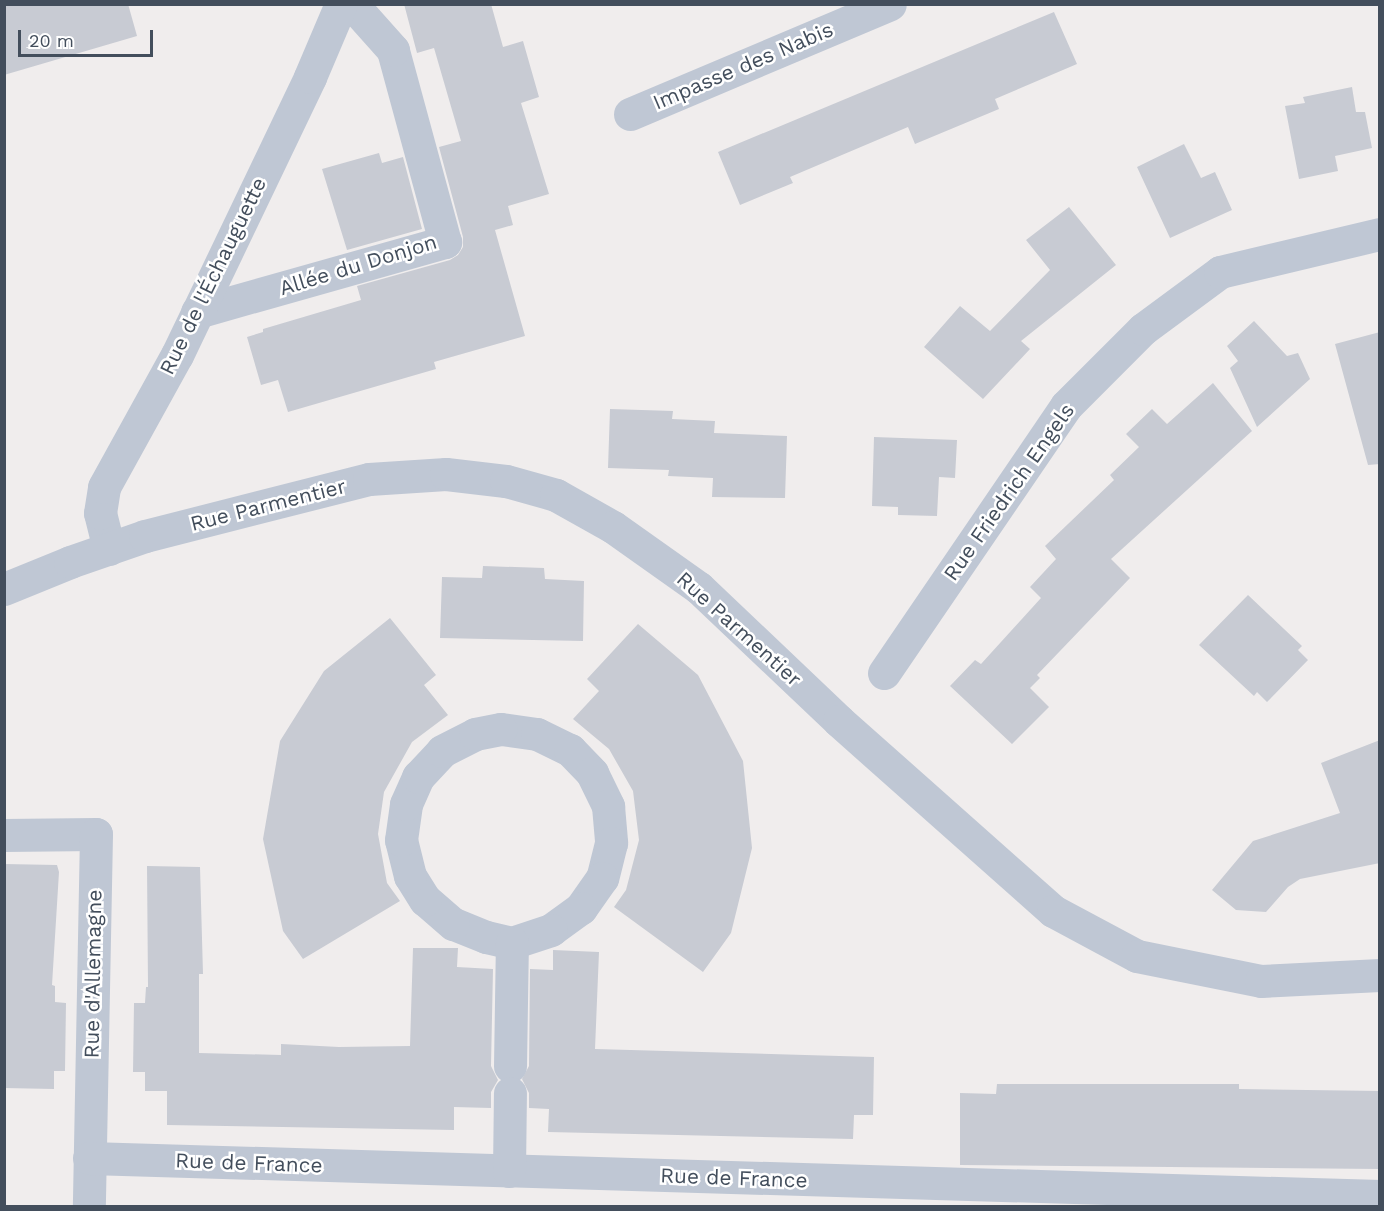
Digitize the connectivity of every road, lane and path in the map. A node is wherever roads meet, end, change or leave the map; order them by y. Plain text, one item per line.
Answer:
1 (341, 4) edge
2 (352, 4) edge
3 (891, 4) edge
4 (630, 114) dead end
5 (1380, 234) edge
6 (197, 312) junction
7 (109, 549) junction
8 (4, 589) edge
9 (884, 673) dead end
10 (4, 835) edge
11 (512, 943) junction
12 (1380, 975) edge
13 (89, 1158) junction
14 (509, 1171) junction
15 (901, 1195) edge
16 (1380, 1196) edge
17 (1273, 1201) edge
18 (89, 1206) edge

1 - 6 street, Rue de l'Échauguette
2 - 6 street, Allée du Donjon
3 - 4 street, Impasse des Nabis
5 - 9 street, Rue Friedrich Engels
6 - 7 street, Rue de l'Échauguette
7 - 8 street, Rue Parmentier
7 - 12 street, Rue Parmentier
10 - 13 street, Rue d'Allemagne
11 - 11 street
11 - 14 street
13 - 14 street, Rue de France
13 - 18 street, Rue d'Allemagne
14 - 15 street, Rue de France
15 - 17 street, Rue de France
16 - 17 street, Rue de France

